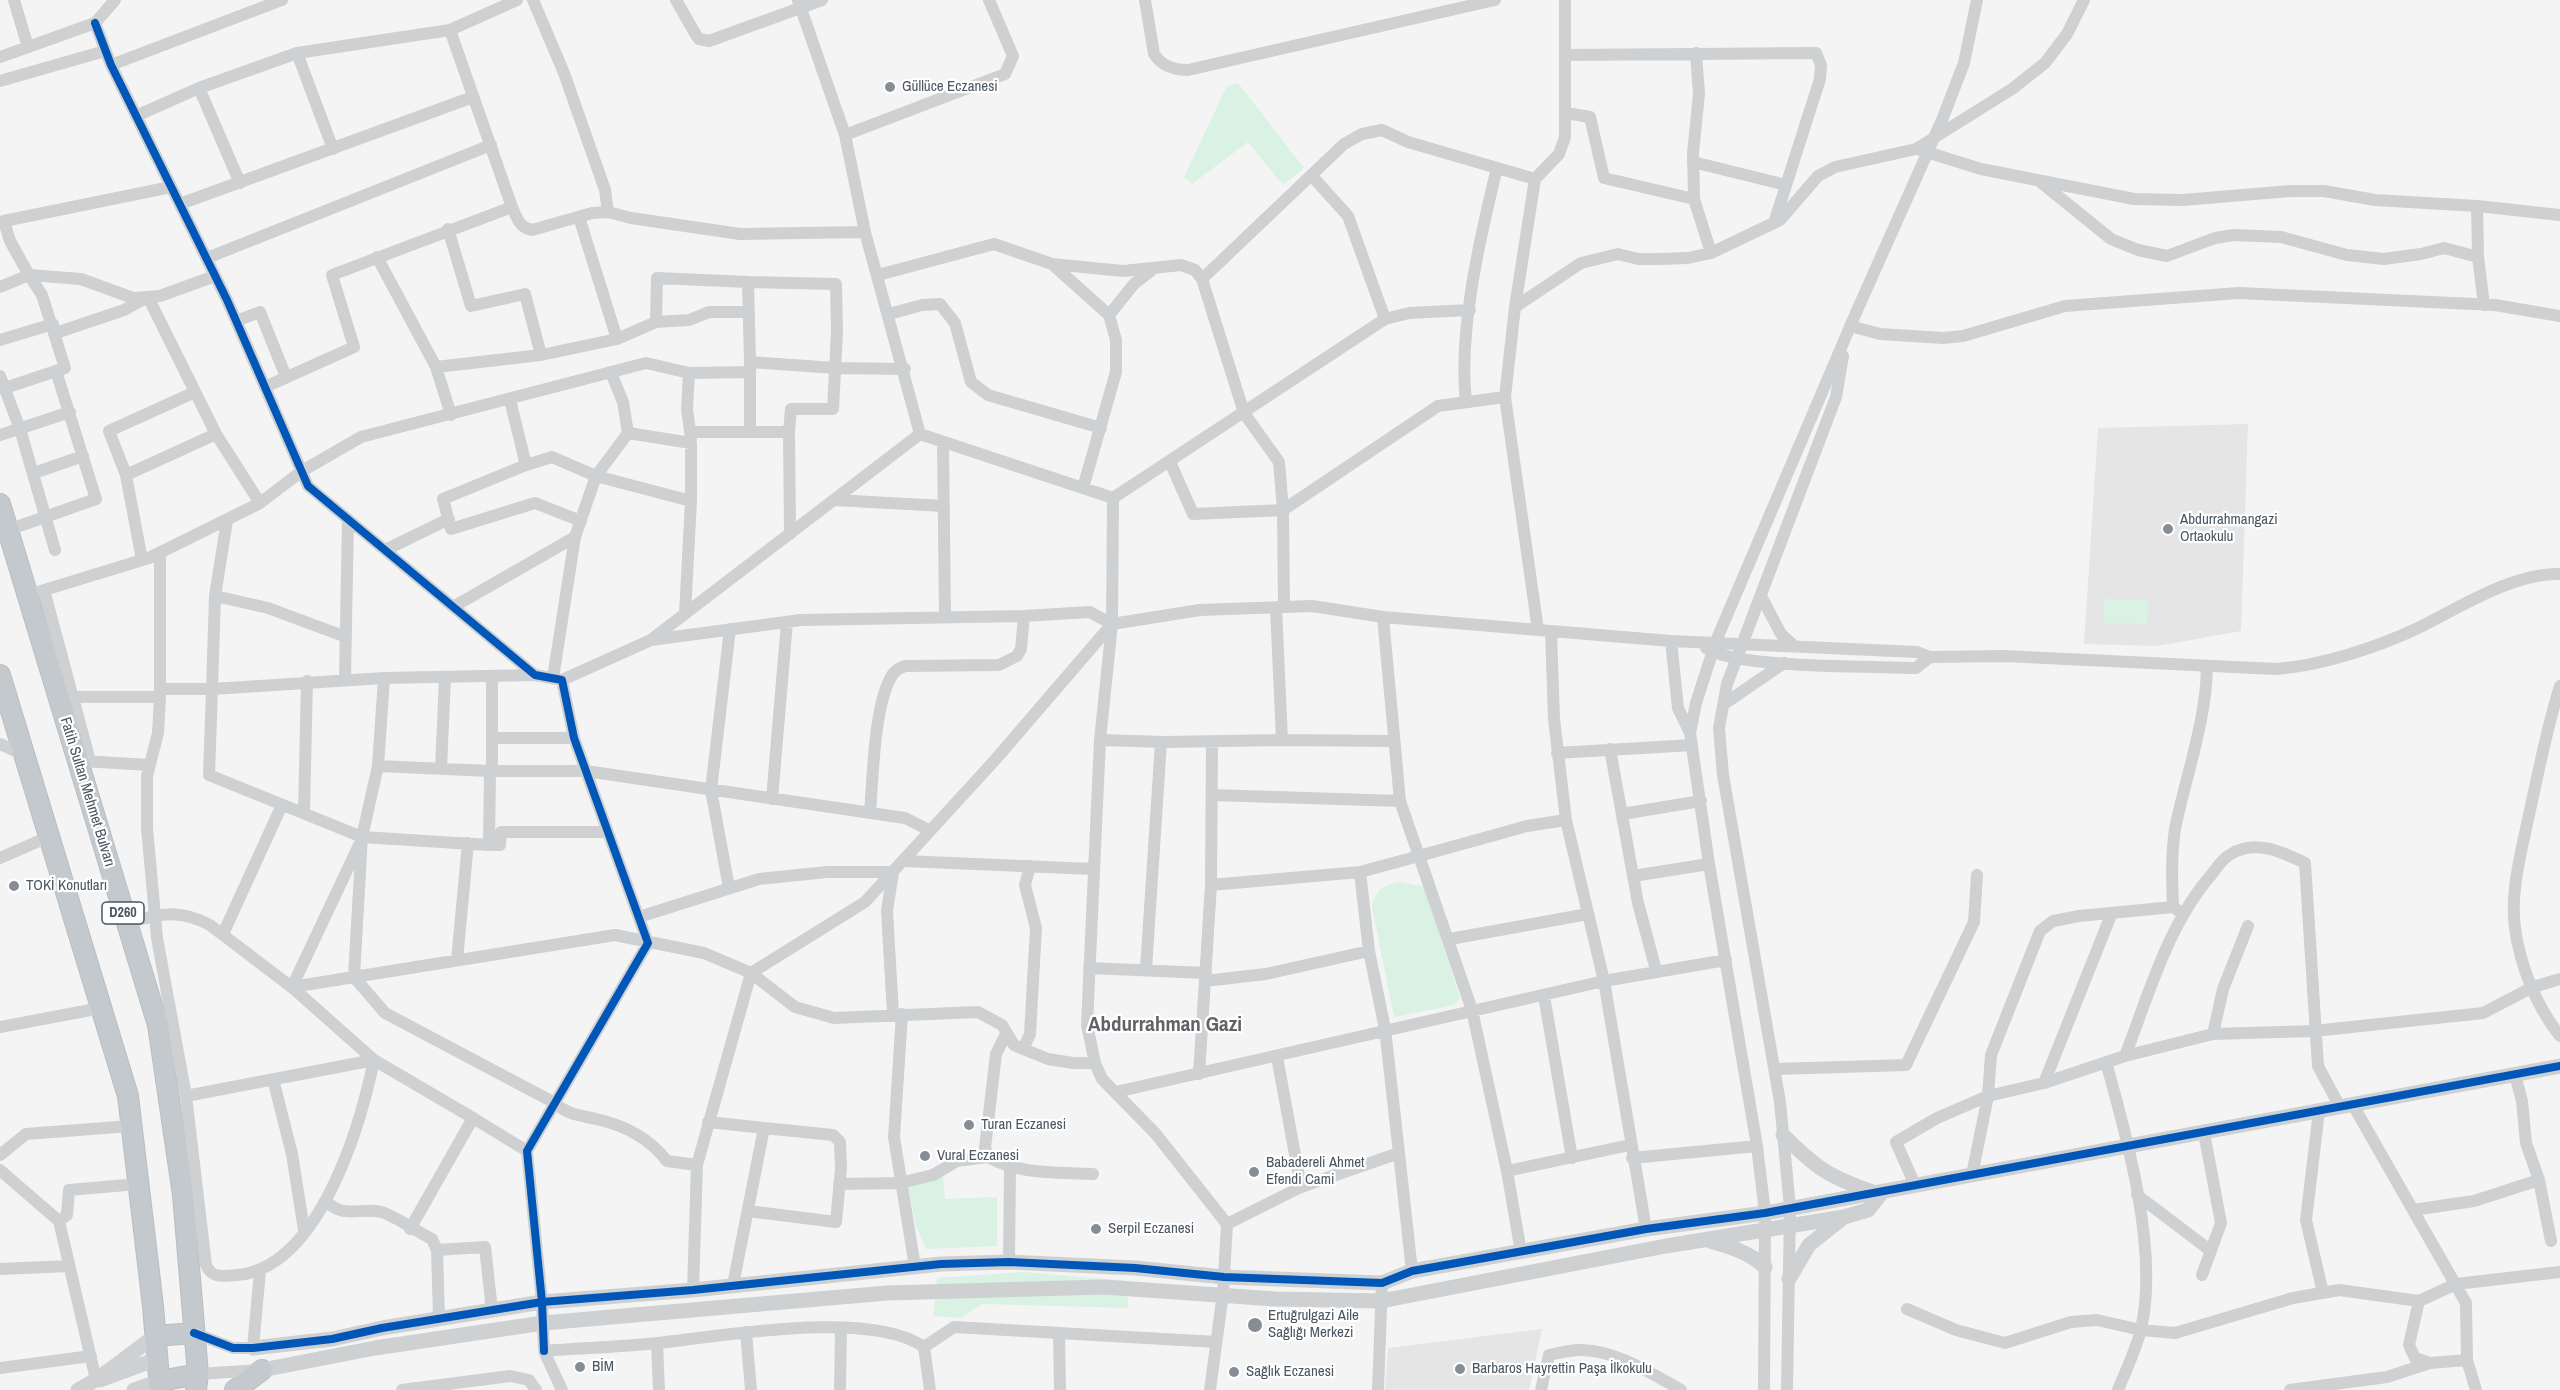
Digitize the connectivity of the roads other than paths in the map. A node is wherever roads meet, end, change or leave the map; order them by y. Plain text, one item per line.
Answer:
1 (14, 0) edge
2 (115, 0) edge
3 (282, 0) edge
4 (517, 0) edge
5 (533, 0) edge
6 (676, 0) edge
7 (822, 0) edge
8 (989, 0) edge
9 (1145, 0) edge
10 (1495, 0) edge
11 (1564, 0) edge
12 (1977, 0) edge
13 (2085, 0) edge
14 (800, 4) edge
15 (95, 23) junction
16 (450, 30) junction
17 (28, 47) junction
18 (105, 51) junction
19 (297, 53) junction
20 (1696, 53) junction
21 (1565, 55) junction
22 (0, 57) edge
23 (111, 65) junction
24 (0, 81) edge
25 (199, 88) junction
26 (473, 97) junction
27 (1566, 113) junction
28 (136, 116) junction
29 (845, 135) junction
30 (1934, 137) junction
31 (491, 145) junction
32 (333, 149) junction
33 (1922, 150) junction
34 (1693, 162) junction
35 (1497, 168) junction
36 (1312, 176) junction
37 (1535, 179) junction
38 (2037, 179) junction
39 (240, 183) junction
40 (1786, 185) junction
41 (171, 187) junction
42 (1694, 199) junction
43 (180, 204) junction
44 (2477, 206) junction
45 (512, 207) junction
46 (608, 212) junction
47 (2560, 215) edge
48 (2, 216) edge
49 (579, 217) junction
50 (1774, 223) junction
51 (448, 229) junction
52 (865, 232) junction
53 (5, 243) edge
54 (1711, 253) junction
55 (377, 257) junction
56 (2478, 257) junction
57 (207, 258) junction
58 (1052, 264) junction
59 (1154, 268) junction
60 (29, 275) junction
61 (215, 276) junction
62 (878, 276) junction
63 (1202, 279) junction
64 (748, 282) junction
65 (0, 287) edge
66 (148, 297) junction
67 (2484, 304) junction
68 (1515, 307) junction
69 (1470, 310) junction
70 (748, 312) junction
71 (889, 314) junction
72 (1109, 315) junction
73 (2560, 316) edge
74 (1385, 319) junction
75 (236, 321) junction
76 (656, 322) junction
77 (55, 329) junction
78 (1848, 331) junction
79 (616, 339) junction
80 (0, 340) edge
81 (541, 355) junction
82 (436, 367) junction
83 (750, 367) junction
84 (835, 368) junction
85 (905, 369) junction
86 (56, 371) junction
87 (611, 373) junction
88 (690, 373) junction
89 (286, 377) junction
90 (2, 382) edge
91 (265, 387) junction
92 (195, 392) junction
93 (1505, 397) junction
94 (510, 400) junction
95 (1466, 402) junction
96 (70, 412) junction
97 (1244, 413) junction
98 (451, 415) junction
99 (1101, 428) junction
100 (20, 429) junction
101 (750, 432) junction
102 (789, 432) junction
103 (628, 433) junction
104 (216, 434) junction
105 (921, 434) junction
106 (0, 435) edge
107 (691, 437) junction
108 (944, 442) junction
109 (83, 456) junction
110 (1170, 462) junction
111 (526, 465) junction
112 (302, 471) junction
113 (34, 473) junction
114 (126, 475) junction
115 (596, 476) junction
116 (1083, 488) junction
117 (1113, 498) junction
118 (834, 500) junction
119 (691, 501) junction
120 (260, 503) junction
121 (0, 504) edge
122 (944, 506) junction
123 (1283, 510) junction
124 (46, 515) junction
125 (348, 519) junction
126 (449, 519) junction
127 (227, 520) junction
128 (580, 521) junction
129 (8, 530) junction
130 (790, 534) junction
131 (575, 537) junction
132 (56, 550) dead end
133 (384, 550) junction
134 (159, 553) junction
135 (142, 560) junction
136 (2560, 574) edge
137 (36, 592) junction
138 (214, 596) junction
139 (1761, 596) junction
140 (453, 607) junction
141 (1280, 607) junction
142 (685, 614) junction
143 (1024, 616) junction
144 (945, 617) junction
145 (1383, 617) junction
146 (787, 622) junction
147 (1112, 624) junction
148 (730, 629) junction
149 (1538, 630) junction
150 (1551, 631) junction
151 (346, 637) junction
152 (651, 640) junction
153 (1671, 641) junction
154 (1742, 644) junction
155 (1714, 646) junction
156 (1794, 646) junction
157 (1930, 657) junction
158 (1737, 658) junction
159 (1784, 663) junction
160 (2207, 667) junction
161 (0, 675) edge
162 (535, 675) junction
163 (492, 676) junction
164 (445, 677) junction
165 (384, 678) junction
166 (558, 679) junction
167 (345, 680) junction
168 (307, 681) junction
169 (2560, 686) edge
170 (212, 689) junction
171 (160, 693) junction
172 (66, 697) junction
173 (1724, 704) junction
174 (492, 738) junction
175 (574, 738) junction
176 (1691, 739) junction
177 (1100, 740) junction
178 (1282, 740) junction
179 (1394, 741) junction
180 (1161, 742) junction
181 (1212, 742) junction
182 (0, 744) edge
183 (1610, 749) junction
184 (1557, 753) junction
185 (24, 755) junction
186 (84, 761) junction
187 (150, 765) junction
188 (378, 766) junction
189 (441, 769) junction
190 (491, 771) junction
191 (586, 771) junction
192 (711, 790) junction
193 (1212, 795) junction
194 (772, 799) junction
195 (1400, 801) junction
196 (1701, 801) junction
197 (282, 805) junction
198 (303, 813) junction
199 (870, 813) junction
200 (1622, 814) junction
201 (1566, 820) junction
202 (929, 830) junction
203 (608, 832) junction
204 (48, 837) junction
205 (362, 837) junction
206 (468, 843) junction
207 (489, 845) junction
208 (1419, 856) junction
209 (0, 858) edge
210 (904, 861) junction
211 (1709, 864) junction
212 (1030, 866) junction
213 (1093, 869) junction
214 (893, 872) junction
215 (1360, 872) junction
216 (1977, 875) dead end
217 (1633, 876) junction
218 (1211, 885) junction
219 (729, 888) junction
220 (2177, 910) junction
221 (1588, 914) junction
222 (157, 915) junction
223 (2111, 915) junction
224 (639, 917) junction
225 (126, 923) junction
226 (2248, 926) dead end
227 (223, 934) junction
228 (1450, 939) junction
229 (648, 943) junction
230 (1369, 951) junction
231 (457, 960) junction
232 (1726, 960) junction
233 (1089, 968) junction
234 (1146, 969) junction
235 (1656, 970) junction
236 (751, 973) junction
237 (354, 977) junction
238 (1206, 977) junction
239 (2560, 979) edge
240 (1604, 981) junction
241 (292, 987) junction
242 (2533, 987) junction
243 (1544, 996) junction
244 (102, 1008) junction
245 (1472, 1010) junction
246 (897, 1014) junction
247 (0, 1028) edge
248 (1385, 1029) junction
249 (2314, 1031) junction
250 (1006, 1034) junction
251 (2213, 1034) junction
252 (2560, 1036) edge
253 (1023, 1049) junction
254 (1277, 1056) junction
255 (2125, 1056) junction
256 (374, 1060) junction
257 (2106, 1062) junction
258 (1095, 1063) junction
259 (2560, 1066) edge
260 (1776, 1069) junction
261 (1199, 1074) junction
262 (2515, 1075) junction
263 (273, 1079) junction
264 (2044, 1083) junction
265 (1116, 1092) junction
266 (186, 1096) junction
267 (1988, 1096) junction
268 (553, 1102) junction
269 (2346, 1106) junction
270 (2319, 1111) junction
271 (473, 1118) junction
272 (708, 1122) junction
273 (131, 1126) junction
274 (764, 1128) junction
275 (2204, 1132) junction
276 (1784, 1135) junction
277 (1757, 1146) junction
278 (2130, 1146) junction
279 (527, 1151) junction
280 (1631, 1151) junction
281 (1399, 1153) junction
282 (0, 1155) edge
283 (988, 1157) junction
284 (1572, 1158) junction
285 (697, 1165) junction
286 (1010, 1167) junction
287 (0, 1170) edge
288 (1507, 1171) junction
289 (1093, 1174) dead end
290 (1972, 1175) junction
291 (2539, 1180) junction
292 (900, 1183) junction
293 (138, 1184) junction
294 (840, 1184) junction
295 (1915, 1185) junction
296 (1301, 1187) junction
297 (1880, 1192) junction
298 (2137, 1195) junction
299 (327, 1202) junction
300 (1790, 1208) junction
301 (2413, 1210) junction
302 (748, 1211) junction
303 (1765, 1213) junction
304 (1844, 1217) junction
305 (59, 1221) junction
306 (1227, 1224) junction
307 (1790, 1225) junction
308 (410, 1229) junction
309 (1646, 1229) junction
310 (1765, 1229) junction
311 (304, 1230) junction
312 (1704, 1240) junction
313 (2550, 1241) dead end
314 (436, 1250) junction
315 (2211, 1251) junction
316 (1521, 1252) junction
317 (1009, 1262) junction
318 (69, 1266) junction
319 (915, 1267) junction
320 (1765, 1267) junction
321 (0, 1269) edge
322 (260, 1271) junction
323 (1412, 1271) junction
324 (2560, 1272) edge
325 (2202, 1275) dead end
326 (1224, 1277) junction
327 (1789, 1279) junction
328 (1382, 1283) junction
329 (2456, 1284) junction
330 (733, 1285) junction
331 (693, 1290) junction
332 (1223, 1293) junction
333 (2323, 1293) junction
334 (1381, 1300) junction
335 (2419, 1301) junction
336 (542, 1302) junction
337 (1906, 1309) dead end
338 (492, 1310) junction
339 (439, 1318) junction
340 (543, 1323) junction
341 (841, 1328) junction
342 (2141, 1330) junction
343 (746, 1332) junction
344 (194, 1333) junction
345 (1059, 1333) junction
346 (155, 1336) junction
347 (1216, 1342) junction
348 (657, 1343) junction
349 (924, 1347) junction
350 (254, 1348) junction
351 (544, 1351) junction
352 (91, 1356) junction
353 (157, 1359) junction
354 (2467, 1359) junction
355 (2430, 1363) junction
356 (0, 1368) edge
357 (262, 1370) junction
358 (96, 1380) junction
359 (197, 1382) edge
360 (160, 1385) edge
361 (445, 1386) edge
362 (80, 1390) edge
363 (134, 1390) edge
364 (235, 1390) edge
365 (402, 1390) edge
366 (536, 1390) edge
367 (562, 1390) edge
368 (659, 1390) edge
369 (751, 1390) edge
370 (840, 1390) edge
371 (930, 1390) edge
372 (1060, 1390) edge
373 (1210, 1390) edge
374 (1378, 1390) edge
375 (1541, 1390) edge
376 (1681, 1390) edge
377 (1764, 1390) edge
378 (1787, 1390) edge
379 (2118, 1390) edge
380 (2290, 1390) edge
381 (2476, 1390) edge

1 - 17 street
2 - 15 street
3 - 23 street
4 - 16 street
5 - 46 street
6 - 14 street
7 - 14 street
8 - 29 street
9 - 10 street
11 - 21 street
12 - 30 street
13 - 30 street
14 - 29 street
15 - 17 street
15 - 18 street
16 - 19 street
16 - 26 street
17 - 22 street
18 - 23 street
18 - 24 street
19 - 25 street
19 - 32 street
20 - 21 street
20 - 34 street
20 - 40 street
21 - 27 street
23 - 28 street
25 - 28 street
25 - 39 street
26 - 31 street
26 - 32 street
27 - 37 street
27 - 42 street
28 - 41 street
29 - 52 street
30 - 33 street
31 - 45 street
31 - 57 street
32 - 39 street
33 - 38 street
33 - 50 street
33 - 78 street
34 - 40 street
34 - 42 street
35 - 36 street
35 - 37 street
35 - 69 street
36 - 63 street
36 - 74 street
37 - 68 street
38 - 44 street
38 - 56 street
39 - 43 street
40 - 50 street
41 - 43 street
41 - 48 street
42 - 54 street
43 - 57 street
44 - 47 street
44 - 56 street
45 - 49 street
45 - 51 street
46 - 49 street
46 - 52 street
48 - 53 street
49 - 79 street
50 - 54 street
51 - 55 street
51 - 81 street
52 - 62 street
53 - 60 street
54 - 68 street
55 - 82 street
55 - 89 street
56 - 67 street
57 - 61 street
58 - 59 street
58 - 62 street
58 - 72 street
59 - 63 street
59 - 72 street
60 - 65 street
60 - 66 street
60 - 77 street
61 - 66 street
61 - 75 street
62 - 71 street
63 - 97 street
64 - 70 street
64 - 76 street
64 - 84 street
66 - 77 street
66 - 92 street
67 - 73 street
67 - 78 street
68 - 93 street
69 - 74 street
69 - 95 street
70 - 76 street
70 - 83 street
71 - 85 street
71 - 99 street
72 - 99 street
74 - 97 street
75 - 89 street
75 - 91 street
76 - 79 street
77 - 80 street
77 - 86 street
78 - 139 street
78 - 155 street
79 - 81 street
81 - 82 street
82 - 98 street
83 - 84 street
83 - 88 street
83 - 101 street
84 - 85 street
84 - 102 street
85 - 105 street
86 - 90 street
86 - 96 street
87 - 88 street
87 - 94 street
87 - 103 street
88 - 107 street
89 - 91 street
90 - 100 street
91 - 112 street
92 - 104 street
92 - 114 street
93 - 95 street
93 - 149 street
94 - 98 street
94 - 111 street
95 - 123 street
96 - 100 street
96 - 109 street
97 - 110 street
97 - 123 street
98 - 112 street
99 - 116 street
100 - 106 street
100 - 113 street
101 - 102 street
101 - 107 street
102 - 130 street
103 - 107 street
103 - 115 street
104 - 114 street
104 - 120 street
105 - 108 street
105 - 118 street
107 - 119 street
108 - 116 street
108 - 122 street
109 - 113 street
109 - 124 street
110 - 117 street
110 - 123 street
111 - 115 street
111 - 126 street
112 - 120 street
112 - 125 street
113 - 124 street
114 - 135 street
115 - 119 street
115 - 128 street
116 - 117 street
117 - 147 street
118 - 122 street
118 - 130 street
119 - 142 street
120 - 127 street
121 - 129 highway, Fatih Sultan Mehmet Bulvarı / D260
122 - 144 street
123 - 141 street
124 - 129 street
124 - 132 street
125 - 133 street
125 - 151 street
126 - 128 street
126 - 133 street
127 - 134 street
127 - 138 street
128 - 131 street
129 - 137 highway, Fatih Sultan Mehmet Bulvarı / D260
130 - 142 street
131 - 140 street
131 - 166 street
133 - 140 street
134 - 135 street
134 - 171 street
135 - 137 street
136 - 160 street
137 - 172 highway, Fatih Sultan Mehmet Bulvarı / D260
138 - 151 street
138 - 170 street
139 - 154 street
139 - 156 street
140 - 162 street
141 - 145 street
141 - 147 street
141 - 178 street
142 - 152 street
143 - 144 street
143 - 147 street
143 - 199 street
144 - 146 street
145 - 149 street
145 - 179 street
146 - 148 street
146 - 194 street
147 - 177 street
147 - 202 street
148 - 152 street
148 - 192 street
149 - 150 street
150 - 153 street
150 - 184 street
151 - 167 street
152 - 166 street
153 - 155 street
153 - 176 street
154 - 155 street
154 - 156 street
154 - 158 street
155 - 158 street
155 - 176 street
156 - 157 street
157 - 159 street
157 - 160 street
158 - 159 street
158 - 173 street
159 - 173 street
160 - 220 street
161 - 185 highway
162 - 163 street
162 - 166 street
163 - 164 street
163 - 174 street
164 - 165 street
164 - 189 street
165 - 167 street
165 - 188 street
166 - 175 street
167 - 168 street
168 - 170 street
168 - 198 street
169 - 242 street
170 - 171 street
170 - 197 street
171 - 172 street
171 - 187 street
172 - 186 highway, Fatih Sultan Mehmet Bulvarı / D260
173 - 260 street
174 - 175 street
174 - 190 street
175 - 191 street
176 - 183 street
176 - 196 street
177 - 180 street
177 - 213 street
178 - 179 street
178 - 181 street
179 - 195 street
180 - 181 street
180 - 234 street
181 - 193 street
182 - 185 street
183 - 184 street
183 - 200 street
184 - 201 street
185 - 204 highway
186 - 187 street
186 - 225 highway, Fatih Sultan Mehmet Bulvarı / D260
187 - 222 street
188 - 189 street
188 - 205 street
189 - 190 street
190 - 191 street
190 - 207 street
191 - 192 street
191 - 203 street
192 - 194 street
192 - 219 street
193 - 195 street
193 - 218 street
194 - 199 street
195 - 208 street
196 - 200 street
196 - 211 street
197 - 198 street
197 - 227 street
198 - 205 street
199 - 202 street
200 - 217 street
201 - 208 street
201 - 221 street
202 - 210 street
203 - 207 street
203 - 224 street
204 - 209 street
204 - 244 highway
205 - 206 street
205 - 237 street
205 - 241 street
206 - 207 street
206 - 231 street
208 - 215 street
208 - 228 street
210 - 212 street
210 - 214 street
211 - 217 street
211 - 232 street
212 - 213 street
212 - 253 street
213 - 233 street
214 - 219 street
214 - 236 street
214 - 246 street
215 - 218 street
215 - 230 street
216 - 260 street
217 - 235 street
218 - 238 street
219 - 224 street
220 - 223 street
220 - 249 street
220 - 255 street
221 - 228 street
221 - 240 street
222 - 225 street
222 - 227 street
222 - 266 street
223 - 264 street
223 - 267 street
224 - 229 street
225 - 344 highway, Fatih Sultan Mehmet Bulvarı / D260
226 - 251 street
227 - 241 street
228 - 245 street
229 - 231 street
229 - 236 street
229 - 268 street
230 - 238 street
230 - 248 street
231 - 237 street
232 - 235 street
232 - 277 street
233 - 234 street
233 - 258 street
234 - 238 street
235 - 240 street
236 - 246 street
236 - 272 street
237 - 241 street
237 - 268 street
238 - 261 street
239 - 242 street
240 - 243 street
240 - 280 street
241 - 256 street
242 - 249 street
242 - 252 street
243 - 245 street
243 - 284 street
244 - 247 street
244 - 273 highway
245 - 248 street
245 - 288 street
246 - 250 street
246 - 292 street
248 - 254 street
248 - 281 street
249 - 251 street
249 - 269 street
250 - 253 street
250 - 283 street
251 - 255 street
253 - 258 street
254 - 261 street
254 - 296 street
255 - 257 street
256 - 263 street
256 - 271 street
256 - 299 street
257 - 264 street
257 - 278 street
258 - 265 street
259 - 262 street
260 - 276 street
261 - 265 street
262 - 269 street
262 - 291 street
263 - 266 street
263 - 311 street
264 - 267 street
265 - 306 street
266 - 322 street
267 - 290 street
267 - 295 street
268 - 279 street
268 - 285 street
269 - 270 street
269 - 301 street
270 - 275 street
270 - 333 street
271 - 279 street
271 - 308 street
272 - 274 street
272 - 285 street
273 - 282 street
273 - 293 highway
274 - 294 street
274 - 302 street
275 - 278 street
275 - 315 street
276 - 297 street
276 - 300 street
277 - 280 street
277 - 303 street
278 - 290 street
278 - 298 street
279 - 336 street
280 - 284 street
280 - 309 street
281 - 296 street
281 - 323 street
283 - 286 street
283 - 292 street
284 - 288 street
285 - 331 street
286 - 289 street
286 - 317 street
287 - 305 street
288 - 316 street
290 - 295 street
291 - 301 street
291 - 313 street
292 - 294 street
292 - 319 street
293 - 305 street
293 - 346 highway
294 - 302 street
295 - 297 street
296 - 306 street
297 - 300 street
297 - 304 street
298 - 315 street
298 - 342 street
299 - 308 street
299 - 311 street
300 - 303 street
300 - 307 street
301 - 329 street
302 - 330 street
303 - 309 street
303 - 310 street
304 - 307 street
304 - 327 street
305 - 318 street
306 - 326 street
307 - 310 street
307 - 327 street
308 - 314 street
309 - 316 street
310 - 312 street
310 - 320 street
311 - 322 street
312 - 320 street
312 - 334 street
314 - 338 street
314 - 339 street
315 - 325 street
316 - 323 street
317 - 319 street
317 - 326 street
318 - 321 street
318 - 352 street
319 - 330 street
320 - 377 street
322 - 350 street
323 - 328 street
324 - 329 street
326 - 328 street
326 - 332 street
327 - 378 street
328 - 334 street
329 - 335 street
329 - 354 street
330 - 331 street
331 - 336 street
332 - 334 street
332 - 340 street
332 - 347 street
333 - 335 street
333 - 342 street
334 - 374 street
335 - 355 street
336 - 338 street
336 - 340 street
337 - 342 street
338 - 339 street
339 - 350 street
340 - 351 street
340 - 357 street
341 - 343 street
341 - 349 street
341 - 370 street
342 - 379 street
343 - 348 street
343 - 369 street
344 - 346 highway
344 - 350 street
344 - 359 highway, D260
345 - 347 street
345 - 349 street
345 - 372 street
346 - 353 highway
346 - 358 street
347 - 373 street
348 - 351 street
348 - 368 street
349 - 371 street
351 - 367 street
352 - 356 street
352 - 358 street
353 - 358 street
353 - 360 highway
354 - 355 street
354 - 381 street
355 - 380 street
357 - 359 street
357 - 364 highway
358 - 362 street
359 - 360 highway
360 - 363 street
361 - 365 street
361 - 366 street
375 - 376 street

